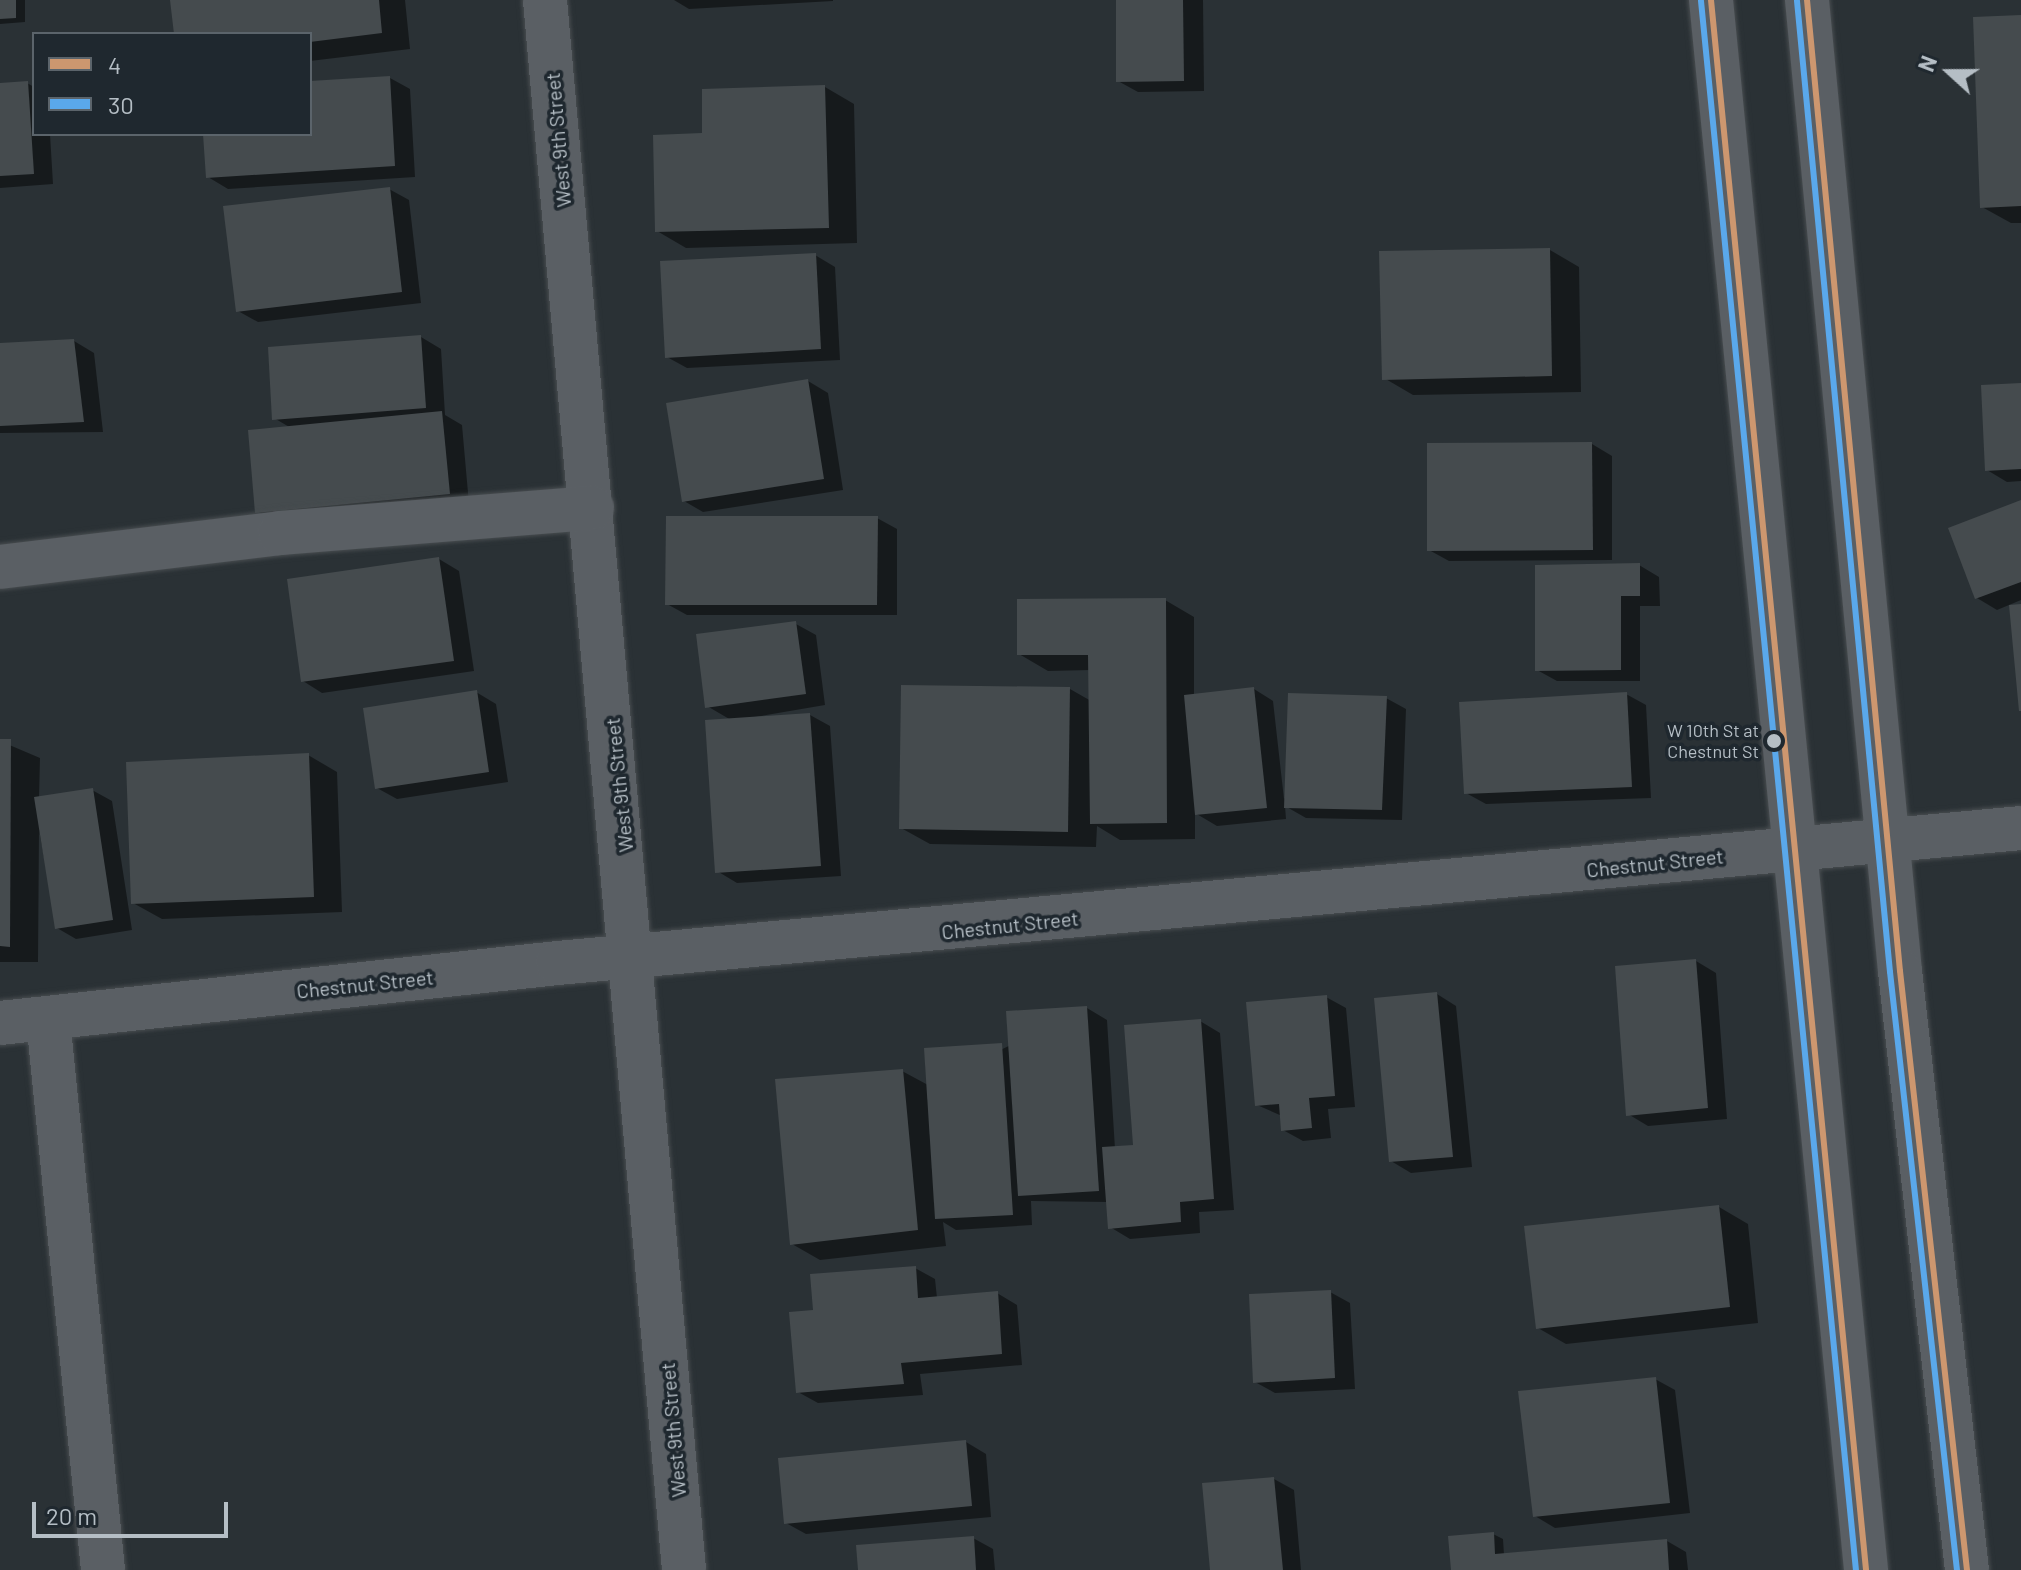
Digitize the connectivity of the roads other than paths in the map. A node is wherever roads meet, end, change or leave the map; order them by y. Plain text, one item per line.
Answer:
1 (545, 0) edge
2 (1711, 0) edge
3 (1807, 0) edge
4 (592, 508) junction
5 (0, 567) edge
6 (2021, 828) edge
7 (1888, 839) junction
8 (1790, 849) junction
9 (635, 957) junction
10 (48, 1019) junction
11 (0, 1023) edge
12 (103, 1570) edge
13 (684, 1570) edge
14 (1866, 1570) edge
15 (1967, 1570) edge

1 - 4 street, West 9th Street
2 - 8 street
3 - 7 street
4 - 5 street
4 - 9 street, West 9th Street
6 - 7 street, Chestnut Street
7 - 8 street, Chestnut Street
7 - 15 street
8 - 9 street, Chestnut Street
8 - 14 street
9 - 10 street, Chestnut Street
9 - 13 street, West 9th Street
10 - 11 street, Chestnut Street
10 - 12 street

